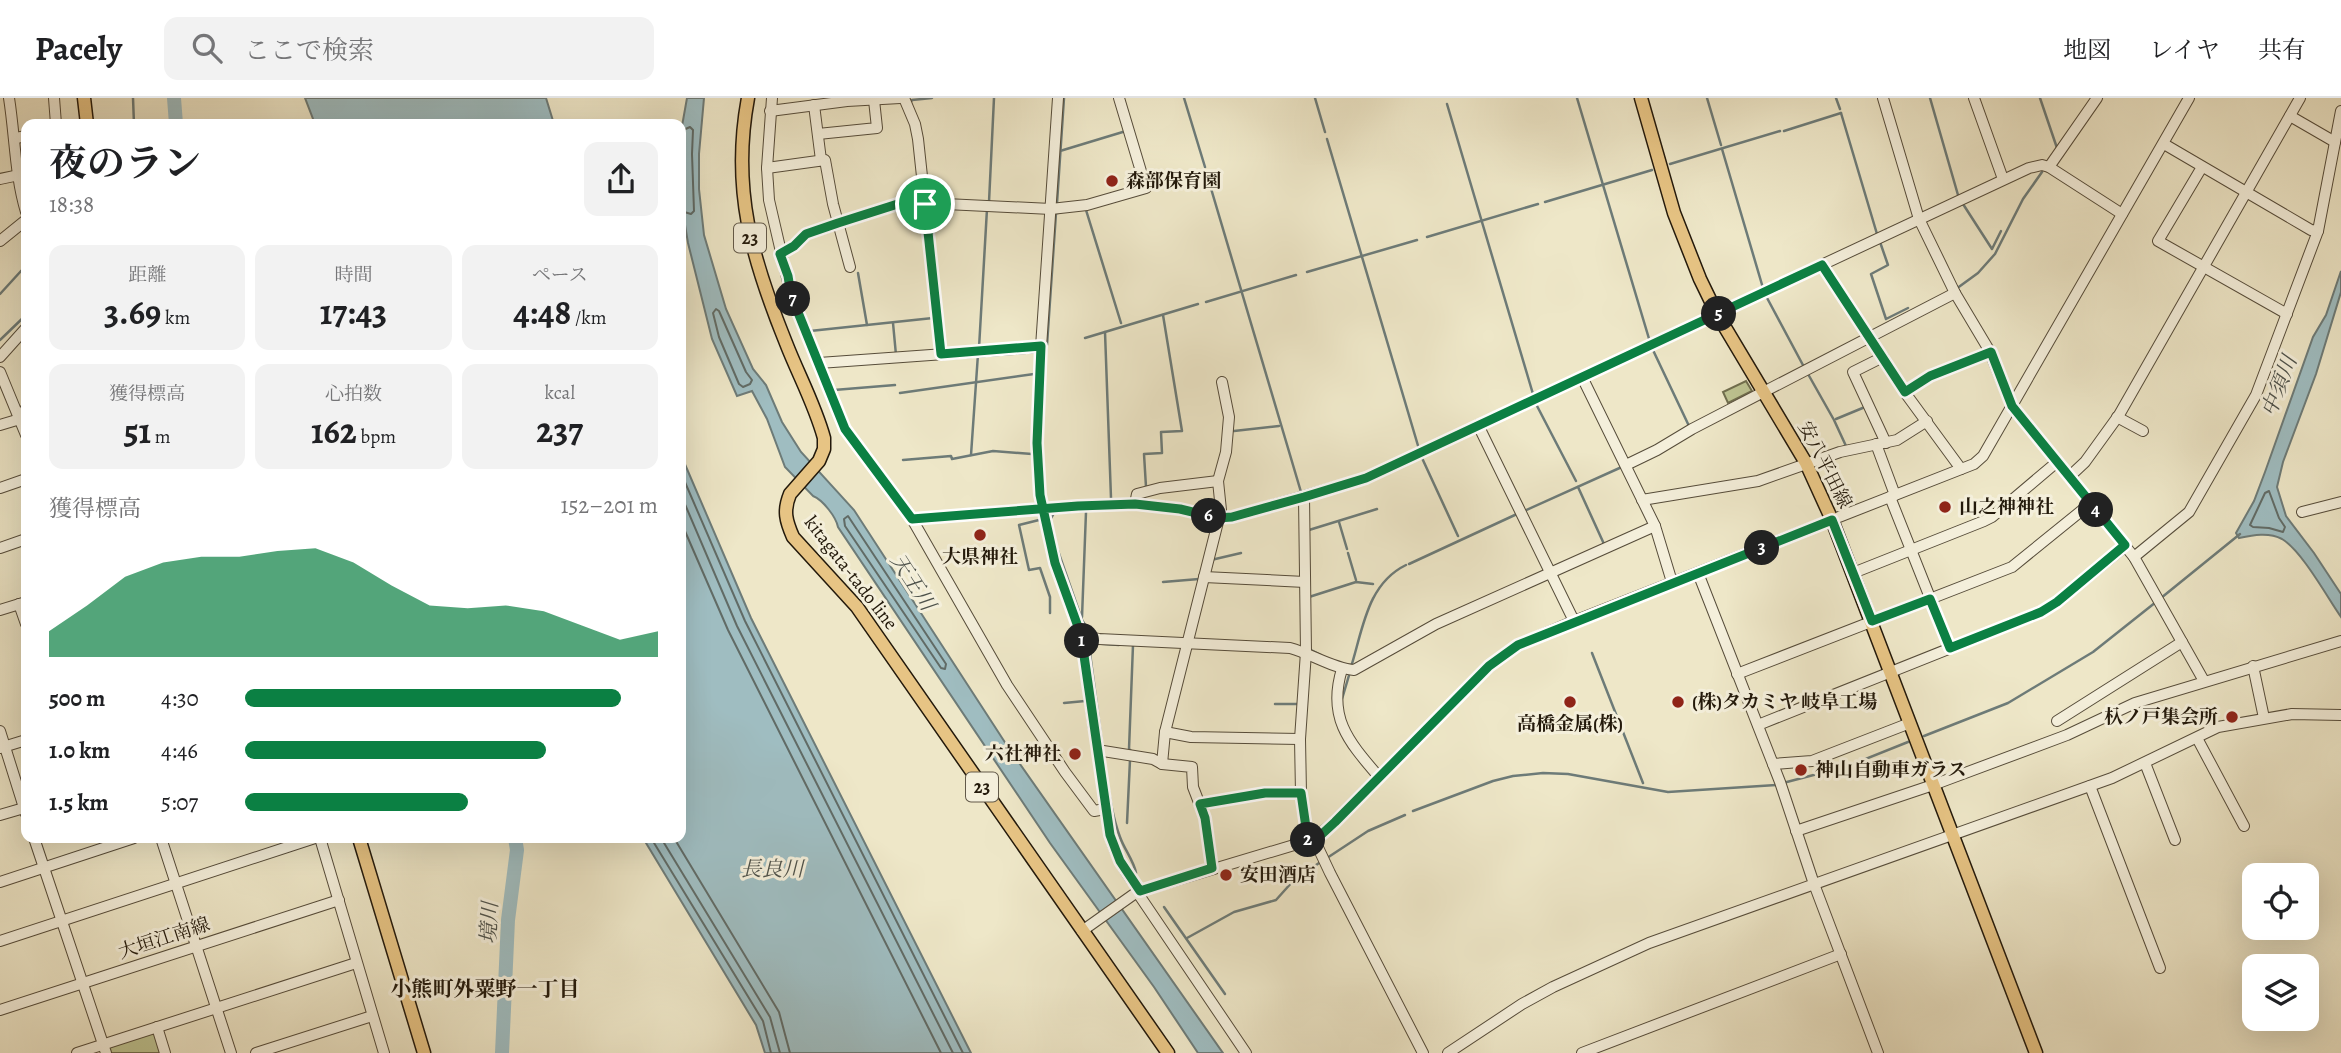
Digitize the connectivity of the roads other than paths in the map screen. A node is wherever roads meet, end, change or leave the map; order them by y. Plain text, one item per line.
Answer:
1 (9, 98) edge
2 (54, 98) edge
3 (84, 98) edge
4 (748, 98) edge
5 (772, 98) edge
6 (902, 98) edge
7 (1058, 98) edge
8 (1119, 98) edge
9 (1641, 98) edge
10 (1883, 98) edge
11 (1974, 98) edge
12 (2097, 98) edge
13 (2189, 98) edge
14 (2300, 98) edge
15 (874, 100) junction
16 (814, 105) junction
17 (771, 111) junction
18 (2341, 111) edge
19 (2290, 116) junction
20 (56, 119) edge
21 (86, 119) edge
22 (818, 134) junction
23 (21, 137) edge
24 (2335, 142) junction
25 (2164, 144) junction
26 (821, 160) junction
27 (2202, 166) junction
28 (2049, 167) junction
29 (767, 168) junction
30 (19, 175) junction
31 (0, 179) edge
32 (2003, 179) junction
33 (21, 186) edge
34 (2246, 191) junction
35 (925, 204) junction
36 (1051, 209) junction
37 (2122, 214) junction
38 (1919, 219) junction
39 (838, 223) junction
40 (21, 224) edge
41 (2318, 231) junction
42 (0, 241) edge
43 (780, 254) junction
44 (1822, 265) junction
45 (2203, 266) junction
46 (850, 267) dead end
47 (1955, 293) junction
48 (1717, 314) junction
49 (2287, 314) junction
50 (21, 334) edge
51 (1870, 337) junction
52 (1041, 346) junction
53 (1991, 352) junction
54 (941, 354) junction
55 (0, 357) edge
56 (1883, 357) junction
57 (819, 363) junction
58 (0, 372) edge
59 (1582, 377) junction
60 (1222, 382) dead end
61 (1764, 392) junction
62 (1905, 392) junction
63 (2012, 406) junction
64 (2117, 417) junction
65 (20, 419) joint
66 (1927, 421) junction
67 (0, 425) edge
68 (1478, 425) junction
69 (2143, 431) dead end
70 (1881, 444) junction
71 (2057, 462) junction
72 (1806, 463) junction
73 (1626, 465) junction
74 (1961, 469) junction
75 (2069, 477) junction
76 (21, 481) edge
77 (1217, 481) junction
78 (0, 488) edge
79 (1893, 496) junction
80 (1304, 497) junction
81 (1642, 500) junction
82 (2341, 502) edge
83 (2091, 503) junction
84 (1135, 504) junction
85 (1042, 510) junction
86 (2302, 512) dead end
87 (1218, 518) junction
88 (912, 519) junction
89 (1832, 520) junction
90 (1655, 526) junction
91 (21, 541) edge
92 (2125, 545) junction
93 (0, 548) edge
94 (1911, 550) junction
95 (2134, 557) junction
96 (1550, 571) junction
97 (1698, 573) junction
98 (1853, 573) junction
99 (1204, 577) junction
100 (1305, 582) junction
101 (1672, 582) junction
102 (1930, 599) junction
103 (21, 604) edge
104 (0, 610) edge
105 (1574, 621) junction
106 (1872, 621) junction
107 (1081, 635) junction
108 (2341, 641) edge
109 (2182, 642) junction
110 (1188, 644) junction
111 (1950, 648) junction
112 (1306, 652) junction
113 (2253, 666) junction
114 (1342, 669) junction
115 (1891, 673) junction
116 (1737, 674) junction
117 (2204, 681) junction
118 (2341, 715) edge
119 (2263, 718) junction
120 (2057, 721) dead end
121 (1910, 723) junction
122 (1758, 725) junction
123 (0, 732) edge
124 (1165, 732) junction
125 (1300, 738) junction
126 (2197, 738) junction
127 (21, 742) edge
128 (2, 748) edge
129 (1097, 750) junction
130 (2144, 763) junction
131 (1162, 764) junction
132 (1773, 764) junction
133 (1379, 777) junction
134 (1933, 785) junction
135 (2090, 786) junction
136 (1301, 793) junction
137 (21, 800) edge
138 (1200, 804) junction
139 (1105, 809) junction
140 (21, 812) edge
141 (0, 816) edge
142 (2244, 826) dead end
143 (1796, 831) junction
144 (1952, 835) junction
145 (1311, 840) junction
146 (2175, 840) dead end
147 (36, 843) edge
148 (163, 843) edge
149 (303, 843) edge
150 (320, 843) edge
151 (361, 843) edge
152 (99, 844) edge
153 (44, 868) junction
154 (1212, 868) junction
155 (0, 882) edge
156 (176, 884) junction
157 (1814, 884) junction
158 (1136, 894) junction
159 (339, 900) junction
160 (61, 921) junction
161 (1088, 927) junction
162 (0, 941) edge
163 (196, 945) junction
164 (1841, 954) junction
165 (356, 963) junction
166 (2160, 968) dead end
167 (81, 984) junction
168 (216, 1007) junction
169 (0, 1010) edge
170 (372, 1016) junction
171 (157, 1027) junction
172 (105, 1049) edge
173 (77, 1053) edge
174 (165, 1053) edge
175 (231, 1053) edge
176 (256, 1053) edge
177 (384, 1053) edge
178 (425, 1053) edge
179 (1168, 1053) edge
180 (1246, 1053) edge
181 (1423, 1053) edge
182 (1448, 1053) edge
183 (1582, 1053) edge
184 (1878, 1053) edge
185 (2036, 1053) edge

1 - 23 street
2 - 20 street
3 - 21 main road
4 - 161 main road, kitagata-tado line / 23
5 - 17 street
6 - 15 street
6 - 35 street
7 - 36 street
8 - 36 street
9 - 48 main road, 安八平田線
10 - 38 street
11 - 32 street
12 - 28 street
13 - 25 street
14 - 19 street
15 - 16 street
15 - 22 street
16 - 17 street
16 - 22 street
17 - 29 street
18 - 24 street
19 - 24 street
19 - 34 street
22 - 26 street
23 - 30 street
24 - 41 street
25 - 27 street
25 - 37 street
26 - 29 street
26 - 39 street
27 - 34 street
27 - 45 street
28 - 32 street
28 - 37 street
29 - 43 street
30 - 31 street
30 - 33 street
32 - 38 street
34 - 41 street
34 - 45 street
35 - 36 street
35 - 39 street
35 - 54 street
36 - 52 street
37 - 63 street
38 - 44 street
38 - 47 street
39 - 43 street
39 - 46 street
40 - 42 street
41 - 49 street
43 - 57 street
44 - 48 street
44 - 51 street
45 - 49 street
45 - 64 street
47 - 51 street
47 - 53 street
48 - 59 street
48 - 61 main road, 安八平田線
49 - 95 street
50 - 55 street
51 - 56 street
51 - 61 street
52 - 54 street
52 - 85 street
53 - 62 street
53 - 63 street
54 - 57 street
56 - 62 street
56 - 70 street
57 - 88 street
58 - 65 street
59 - 68 street
59 - 73 street
60 - 77 street
61 - 72 main road, 安八平田線
61 - 73 street
62 - 66 street
63 - 71 street
63 - 74 street
64 - 69 street
64 - 75 street
65 - 67 street
66 - 70 street
66 - 74 street
68 - 80 street
68 - 96 street
70 - 72 street
70 - 79 street
71 - 75 street
71 - 94 street
72 - 81 street
72 - 89 main road, 安八平田線
73 - 81 street
74 - 79 street
75 - 83 street
76 - 78 street
77 - 84 street
77 - 87 street
79 - 89 street
79 - 94 street
80 - 87 street
80 - 100 street
81 - 90 street
82 - 86 street
83 - 92 street
83 - 102 street
84 - 85 street
84 - 87 street
85 - 88 street
85 - 107 street
87 - 99 street
88 - 139 street
89 - 97 street
89 - 98 main road, 安八平田線
90 - 96 street
90 - 101 street
91 - 93 street
92 - 95 street
92 - 111 street
94 - 98 street
94 - 102 street
95 - 109 street
96 - 105 street
96 - 114 street
97 - 101 street
97 - 116 street
98 - 106 main road, 安八平田線
99 - 100 street
99 - 110 street
100 - 112 street
101 - 105 street
102 - 106 street
102 - 111 street
103 - 104 street
105 - 133 street
106 - 115 main road, 安八平田線
106 - 116 street
107 - 110 street
107 - 129 street
108 - 113 street
109 - 117 street
109 - 120 street
110 - 112 street
110 - 124 street
111 - 115 street
112 - 114 street
112 - 125 street
113 - 117 street
113 - 119 street
114 - 133 street
115 - 121 main road, 安八平田線
115 - 122 street
116 - 122 street
117 - 134 street
118 - 119 street
119 - 126 street
121 - 132 street
121 - 134 main road, 安八平田線
122 - 132 street
123 - 128 street
124 - 125 street
124 - 131 street
125 - 136 street
126 - 130 street
126 - 142 street
127 - 128 street
128 - 137 street
129 - 131 street
129 - 139 street
130 - 135 street
130 - 146 street
131 - 138 street
132 - 143 street
133 - 145 street
134 - 143 street
134 - 144 main road, 安八平田線
135 - 144 street
135 - 166 street
136 - 138 street
136 - 145 street
138 - 154 street
139 - 158 street
140 - 141 street
143 - 157 street
144 - 157 street
144 - 185 main road, 安八平田線
145 - 154 street
145 - 181 street
147 - 153 street
148 - 156 street
149 - 156 street
150 - 159 street
151 - 178 main road
152 - 153 street
153 - 155 street
153 - 160 street
154 - 158 street
156 - 160 street
156 - 163 street
157 - 164 street
157 - 182 street
158 - 161 street
158 - 180 street
159 - 163 street, 大垣江南線
159 - 165 street
160 - 162 street
160 - 167 street
161 - 179 main road, kitagata-tado line / 23
163 - 167 street, 大垣江南線
163 - 168 street
164 - 183 street
164 - 184 street
165 - 168 street
165 - 170 street
167 - 169 street, 大垣江南線
167 - 172 street
168 - 171 street
168 - 175 street
170 - 176 street
170 - 177 street
171 - 172 street
171 - 174 street
172 - 173 street

